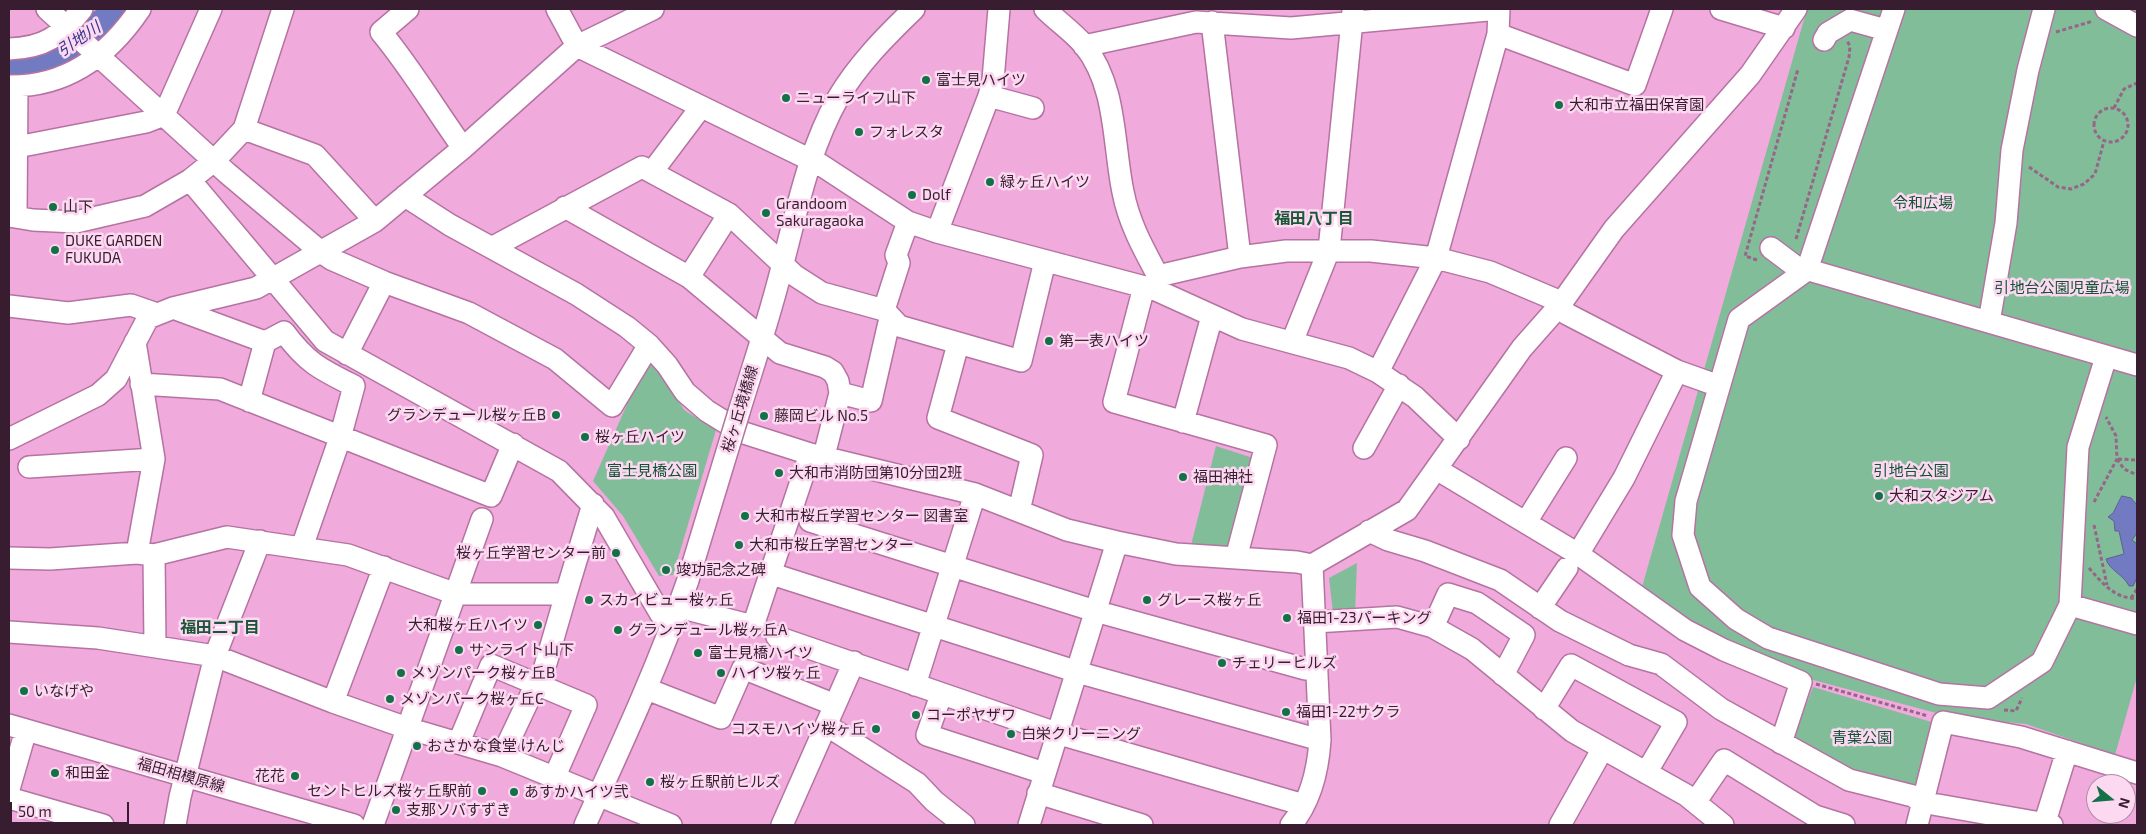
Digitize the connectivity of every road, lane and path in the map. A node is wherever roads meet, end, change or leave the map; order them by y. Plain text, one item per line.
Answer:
1 (47, 9) edge
2 (82, 9) edge
3 (140, 9) edge
4 (211, 9) edge
5 (283, 9) edge
6 (408, 9) edge
7 (557, 9) edge
8 (653, 9) edge
9 (914, 9) edge
10 (999, 9) edge
11 (1045, 9) edge
12 (1499, 9) edge
13 (1662, 9) edge
14 (1721, 9) edge
15 (1796, 9) edge
16 (1894, 9) edge
17 (2044, 9) edge
18 (1352, 16) edge
19 (2121, 18) edge
20 (1212, 22) junction
21 (68, 28) junction
22 (1784, 28) junction
23 (1886, 30) junction
24 (1498, 34) junction
25 (2047, 35) dead end
26 (1826, 36) joint
27 (577, 46) junction
28 (1084, 46) junction
29 (9, 49) edge
30 (96, 54) junction
31 (1798, 69) dead end
32 (2137, 83) edge
33 (13, 86) edge
34 (988, 96) junction
35 (701, 108) junction
36 (1033, 108) dead end
37 (2114, 108) junction
38 (164, 114) junction
39 (244, 129) junction
40 (2104, 141) junction
41 (17, 147) junction
42 (462, 148) junction
43 (2012, 150) junction
44 (215, 160) junction
45 (810, 160) junction
46 (652, 172) junction
47 (190, 180) junction
48 (405, 196) junction
49 (565, 207) junction
50 (729, 214) junction
51 (12, 216) edge
52 (374, 221) junction
53 (908, 222) junction
54 (936, 232) junction
55 (493, 247) junction
56 (1329, 250) junction
57 (320, 252) junction
58 (1766, 255) joint
59 (1240, 257) junction
60 (1436, 258) junction
61 (1045, 261) junction
62 (783, 265) junction
63 (1798, 266) junction
64 (689, 277) junction
65 (271, 280) junction
66 (384, 282) junction
67 (1152, 285) junction
68 (1560, 305) junction
69 (9, 306) edge
70 (165, 311) junction
71 (887, 314) junction
72 (1212, 316) junction
73 (1988, 322) junction
74 (761, 339) junction
75 (135, 342) junction
76 (265, 342) junction
77 (1292, 342) junction
78 (958, 344) junction
79 (649, 345) junction
80 (347, 354) junction
81 (2106, 357) junction
82 (2137, 365) edge
83 (1677, 371) junction
84 (1378, 372) junction
85 (141, 384) junction
86 (1399, 385) junction
87 (1719, 386) junction
88 (840, 393) junction
89 (249, 400) junction
90 (2091, 405) junction
91 (1183, 422) junction
92 (340, 438) junction
93 (9, 439) edge
94 (1459, 439) junction
95 (512, 444) junction
96 (1364, 448) dead end
97 (817, 455) junction
98 (1566, 458) dead end
99 (154, 459) junction
100 (2117, 459) junction
101 (2137, 460) edge
102 (29, 467) dead end
103 (1438, 470) junction
104 (2137, 475) edge
105 (975, 494) junction
106 (593, 504) junction
107 (2091, 507) dead end
108 (1019, 511) junction
109 (482, 519) dead end
110 (810, 521) dead end
111 (1526, 522) junction
112 (2093, 524) dead end
113 (1369, 531) junction
114 (260, 541) junction
115 (1117, 542) junction
116 (302, 547) junction
117 (146, 554) junction
118 (9, 558) edge
119 (1236, 558) junction
120 (1572, 561) junction
121 (1312, 565) junction
122 (953, 566) junction
123 (2088, 567) dead end
124 (384, 568) junction
125 (772, 574) junction
126 (2107, 587) junction
127 (2137, 589) edge
128 (456, 594) junction
129 (566, 594) junction
130 (2131, 598) junction
131 (2137, 598) edge
132 (2070, 605) junction
133 (1540, 608) junction
134 (1095, 611) junction
135 (676, 617) junction
136 (1315, 622) junction
137 (934, 624) junction
138 (2137, 624) edge
139 (1433, 627) junction
140 (9, 632) edge
141 (777, 637) dead end
142 (155, 645) junction
143 (216, 656) junction
144 (854, 662) junction
145 (1318, 669) junction
146 (1076, 671) junction
147 (1503, 675) junction
148 (536, 684) junction
149 (915, 685) junction
150 (647, 688) junction
151 (941, 695) junction
152 (333, 702) junction
153 (836, 705) junction
154 (1544, 709) junction
155 (826, 725) junction
156 (18, 728) edge
157 (407, 728) junction
158 (1056, 733) junction
159 (1320, 740) junction
160 (459, 742) junction
161 (1781, 743) junction
162 (1602, 750) junction
163 (2067, 751) junction
164 (502, 756) junction
165 (1044, 773) junction
166 (1646, 773) junction
167 (2137, 773) edge
168 (555, 776) junction
169 (186, 777) junction
170 (9, 788) edge
171 (1038, 793) junction
172 (599, 795) junction
173 (9, 798) edge
174 (1696, 801) junction
175 (1921, 802) junction
176 (1304, 805) junction
177 (103, 825) edge
178 (175, 825) edge
179 (354, 825) edge
180 (373, 825) edge
181 (585, 825) edge
182 (671, 825) edge
183 (782, 825) edge
184 (964, 825) edge
185 (1028, 825) edge
186 (1142, 825) edge
187 (1291, 825) edge
188 (1560, 825) edge
189 (1723, 825) edge
190 (1844, 825) edge
191 (1917, 825) edge
192 (2047, 825) edge

1 - 21 street
2 - 21 street
3 - 30 street
4 - 38 street
5 - 39 street
6 - 42 street
7 - 27 street
8 - 27 street
9 - 45 street, 桜ヶ丘境橋線
10 - 34 street
11 - 28 street
12 - 18 street
12 - 24 street
13 - 24 street
14 - 22 street
15 - 22 street
16 - 23 street
17 - 43 street
18 - 20 street
18 - 56 street
19 - 25 path
20 - 28 street
20 - 59 street
21 - 29 street
21 - 30 street
22 - 68 street
23 - 26 street
23 - 63 street
24 - 60 street
26 - 63 path
27 - 35 street
27 - 42 street
28 - 67 street
30 - 33 street
30 - 38 street
31 - 58 path
32 - 37 path
33 - 41 street
34 - 36 street
34 - 54 street
35 - 45 street
35 - 46 street
37 - 40 path
37 - 40 path
38 - 41 street
38 - 44 street
39 - 44 street
39 - 52 street
40 - 43 path
41 - 51 street
42 - 48 street
43 - 73 street
44 - 47 street
44 - 57 street
45 - 53 street
45 - 62 street, 桜ヶ丘境橋線
46 - 49 street
46 - 50 street
47 - 51 street
47 - 65 street
48 - 52 street
48 - 55 street
49 - 55 street
49 - 64 street
50 - 62 street
50 - 64 street
52 - 57 street
53 - 54 street
53 - 71 street
54 - 61 street
55 - 79 street
56 - 59 street
56 - 60 street
56 - 77 street
57 - 65 street
57 - 66 street
58 - 63 street
59 - 67 street
60 - 68 street
60 - 84 street
61 - 67 street
61 - 78 street
62 - 71 street
62 - 74 street, 桜ヶ丘境橋線
63 - 73 street
63 - 87 street
64 - 74 street
65 - 70 street
65 - 80 street
66 - 79 street
66 - 80 street
67 - 72 street
67 - 91 street
68 - 83 street
68 - 94 street
69 - 70 street
70 - 75 street
70 - 76 street
71 - 78 street
71 - 88 street
72 - 77 street
72 - 91 street
73 - 81 street
74 - 88 street
74 - 135 street, 桜ヶ丘境橋線, bridge
75 - 85 street
75 - 93 street
76 - 89 street
76 - 92 street
77 - 84 street
78 - 108 street
79 - 97 street
80 - 95 street
81 - 82 street
81 - 90 street
83 - 87 street
83 - 120 street
84 - 86 street
85 - 89 street
85 - 99 street
86 - 94 street
86 - 96 street
87 - 132 street
88 - 97 street
89 - 92 street
90 - 100 path
90 - 132 street
91 - 119 street
92 - 95 street
92 - 116 street
94 - 103 street
95 - 106 street
97 - 105 street
97 - 125 street
98 - 111 street
99 - 102 street
99 - 117 street
100 - 101 path
100 - 104 path
100 - 107 path
103 - 111 street
103 - 113 street
105 - 108 street
105 - 122 street
106 - 129 street
106 - 135 street
108 - 115 street
109 - 128 street
110 - 122 street
111 - 120 street
112 - 126 path
113 - 121 street
113 - 133 street
114 - 116 street
114 - 117 street
114 - 143 street
115 - 119 street
115 - 134 street
116 - 124 street
117 - 118 street
117 - 142 street
119 - 121 street
120 - 133 street
120 - 161 street
121 - 136 street
122 - 134 street
122 - 137 street
123 - 126 path
124 - 128 street
124 - 152 street
125 - 135 street
125 - 137 street
126 - 130 path
127 - 130 path
128 - 129 street
128 - 157 street
129 - 148 street
130 - 131 path
132 - 138 street
133 - 161 street
134 - 145 street
134 - 146 street
135 - 150 street, 桜ヶ丘境橋線
136 - 139 street
136 - 145 street
137 - 146 street
137 - 149 street
139 - 147 street
139 - 147 street
140 - 142 street
141 - 144 street
142 - 143 street
143 - 152 street
143 - 169 street
144 - 149 street
144 - 153 street
145 - 159 street
146 - 158 street
146 - 159 street
147 - 154 street
148 - 160 street
148 - 164 street
148 - 168 street
149 - 151 street
150 - 153 street
150 - 172 street, 桜ヶ丘境橋線
151 - 158 street
151 - 165 street
152 - 157 street
153 - 155 street
154 - 162 street
154 - 166 street
155 - 183 street
155 - 184 street
156 - 169 street, 福田相模原線
156 - 170 street
157 - 160 street
157 - 180 street
158 - 165 street
158 - 176 street
159 - 176 street
160 - 164 street
161 - 175 street
162 - 166 street
162 - 188 street
163 - 167 street
163 - 175 street
163 - 192 street
164 - 168 street
165 - 171 street
166 - 174 street
168 - 172 street
169 - 178 street
169 - 179 street, 福田相模原線
171 - 185 street
171 - 186 street
172 - 181 street, 桜ヶ丘境橋線
172 - 182 street
173 - 177 street
174 - 189 street
174 - 190 street
175 - 191 street
175 - 192 street
176 - 187 street

